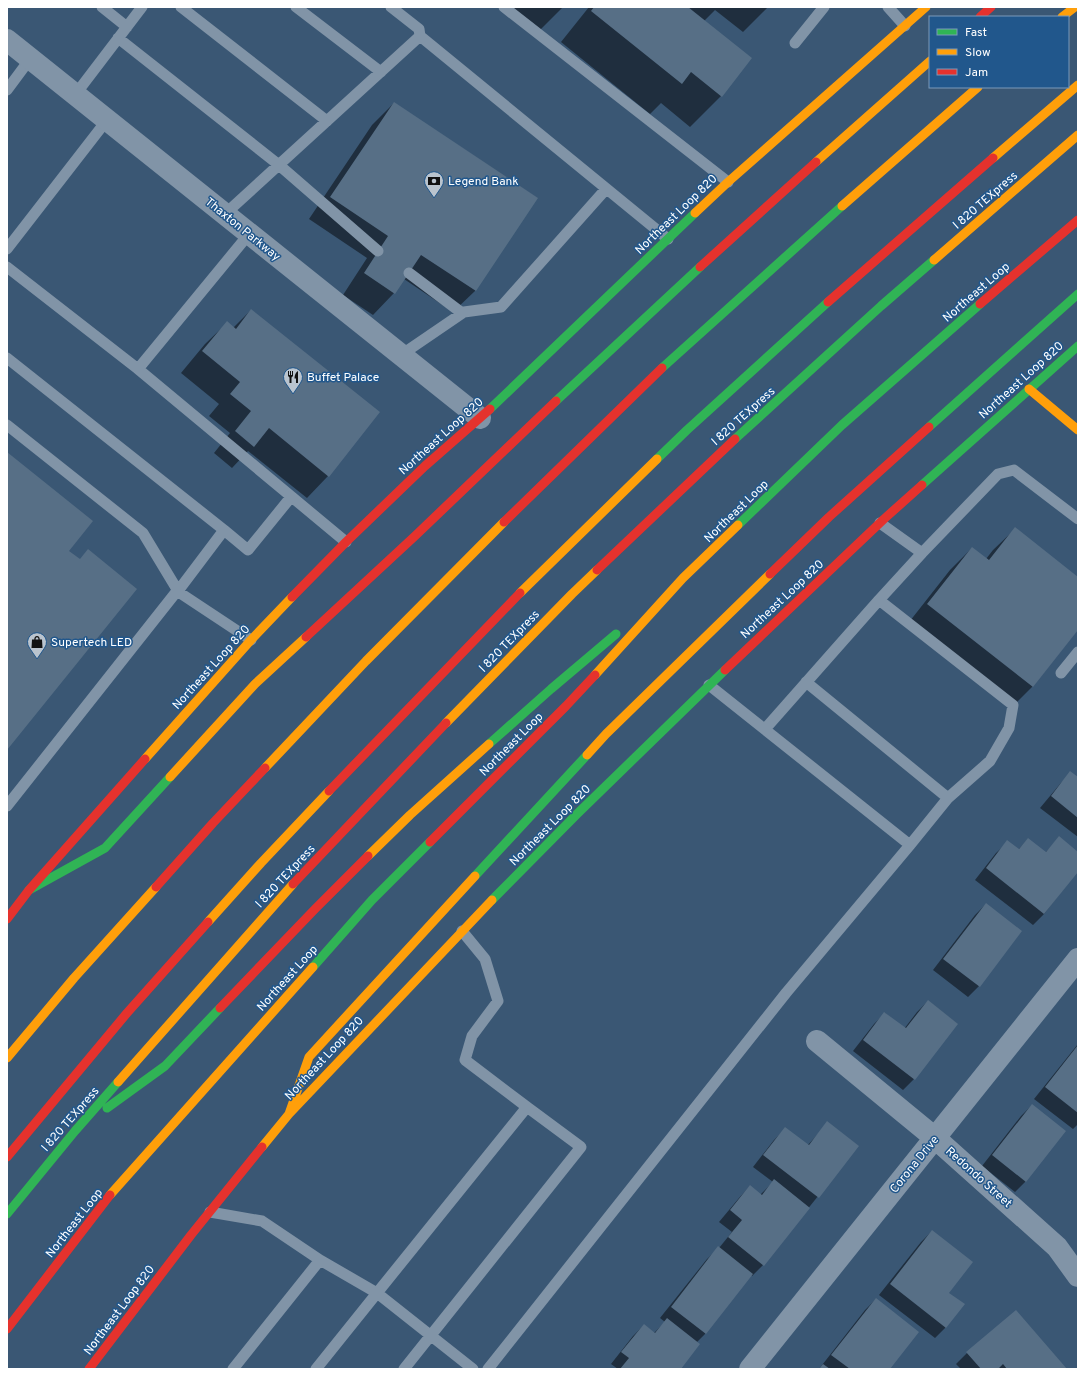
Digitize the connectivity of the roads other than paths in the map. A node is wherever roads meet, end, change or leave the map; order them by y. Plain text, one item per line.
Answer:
1 (102, 7) edge
2 (142, 7) edge
3 (181, 7) edge
4 (296, 7) edge
5 (391, 7) edge
6 (504, 7) edge
7 (824, 7) edge
8 (888, 7) edge
9 (926, 7) edge
10 (991, 7) edge
11 (1075, 7) edge
12 (981, 16) edge
13 (1063, 16) edge
14 (905, 26) junction
15 (127, 27) junction
16 (420, 36) junction
17 (118, 38) junction
18 (7, 40) edge
19 (795, 43) dead end
20 (30, 59) junction
21 (929, 62) edge
22 (381, 72) junction
23 (1078, 85) edge
24 (977, 88) edge
25 (7, 90) edge
26 (75, 95) junction
27 (107, 120) junction
28 (327, 121) junction
29 (1078, 135) edge
30 (279, 165) junction
31 (728, 182) junction
32 (606, 189) junction
33 (225, 214) junction
34 (1078, 220) edge
35 (249, 234) junction
36 (668, 238) junction
37 (7, 249) edge
38 (378, 251) dead end
39 (7, 267) edge
40 (409, 273) dead end
41 (1078, 294) edge
42 (462, 313) junction
43 (1078, 346) edge
44 (401, 355) junction
45 (7, 358) edge
46 (138, 369) junction
47 (1029, 389) junction
48 (480, 418) junction
49 (7, 426) edge
50 (1078, 430) edge
51 (291, 497) junction
52 (1078, 519) edge
53 (880, 523) junction
54 (224, 530) junction
55 (346, 542) junction
56 (922, 553) junction
57 (683, 578) junction
58 (178, 591) junction
59 (879, 600) junction
60 (251, 640) junction
61 (1078, 652) edge
62 (1061, 674) dead end
63 (806, 682) junction
64 (709, 685) junction
65 (765, 729) junction
66 (948, 798) junction
67 (7, 806) edge
68 (910, 846) junction
69 (29, 890) junction
70 (7, 919) edge
71 (462, 931) junction
72 (1078, 959) edge
73 (817, 1041) dead end
74 (7, 1058) edge
75 (527, 1107) junction
76 (289, 1114) junction
77 (75, 1131) junction
78 (935, 1138) junction
79 (7, 1157) edge
80 (210, 1212) junction
81 (7, 1214) edge
82 (320, 1260) junction
83 (1078, 1276) edge
84 (377, 1293) junction
85 (7, 1329) edge
86 (430, 1336) junction
87 (89, 1369) edge
88 (233, 1369) edge
89 (316, 1369) edge
90 (404, 1369) edge
91 (473, 1369) edge
92 (488, 1369) edge
93 (750, 1369) edge

1 - 15 lane
2 - 15 lane
3 - 28 lane
4 - 22 lane
5 - 16 lane
6 - 31 lane
7 - 19 lane
8 - 14 lane
9 - 14 main road, Northeast Loop 820
10 - 12 main road
11 - 13 main road
14 - 31 main road, Northeast Loop 820
15 - 17 lane
16 - 22 lane
16 - 32 lane
17 - 26 lane
17 - 30 lane
18 - 20 street, Thaxton Parkway
20 - 25 lane
20 - 26 street, Thaxton Parkway
21 - 69 main road
22 - 28 lane
23 - 79 main road, I 820 TEXpress
24 - 74 main road
26 - 27 street, Thaxton Parkway
27 - 33 street, Thaxton Parkway
27 - 37 lane
28 - 30 lane
29 - 77 main road, I 820 TEXpress
30 - 33 lane
30 - 38 lane
31 - 36 main road, Northeast Loop 820
32 - 36 lane
32 - 42 lane
33 - 35 street, Thaxton Parkway
34 - 57 main road, Northeast Loop
35 - 44 street, Thaxton Parkway
35 - 46 lane
36 - 48 main road, Northeast Loop 820
39 - 46 lane
40 - 42 lane
41 - 76 main road
42 - 44 lane
43 - 47 main road, Northeast Loop 820
44 - 48 street, Thaxton Parkway
45 - 54 lane
46 - 51 lane
47 - 50 main road
47 - 53 main road, Northeast Loop 820
48 - 55 main road, Northeast Loop 820
49 - 58 lane
51 - 54 lane
51 - 55 lane
52 - 56 lane
53 - 56 lane
53 - 64 main road, Northeast Loop 820
54 - 58 lane
55 - 60 main road, Northeast Loop 820
56 - 59 lane
57 - 77 main road
57 - 85 main road, Northeast Loop
58 - 60 lane
58 - 67 lane
59 - 63 lane
59 - 66 lane
60 - 69 main road, Northeast Loop 820
61 - 62 lane
63 - 65 lane
63 - 66 lane
64 - 65 lane
64 - 71 main road, Northeast Loop 820
65 - 68 lane
66 - 68 lane
68 - 92 lane
69 - 70 main road, Northeast Loop 820
71 - 75 lane
71 - 76 main road, Northeast Loop 820
72 - 78 street, Corona Drive
73 - 78 street, Redondo Street
75 - 84 lane
75 - 86 lane
76 - 80 main road, Northeast Loop 820
77 - 81 main road, I 820 TEXpress
78 - 83 street, Redondo Street
78 - 93 street, Corona Drive
80 - 82 lane
80 - 87 main road, Northeast Loop 820
82 - 84 lane
82 - 88 lane
84 - 86 lane
84 - 89 lane
86 - 90 lane
86 - 91 lane

